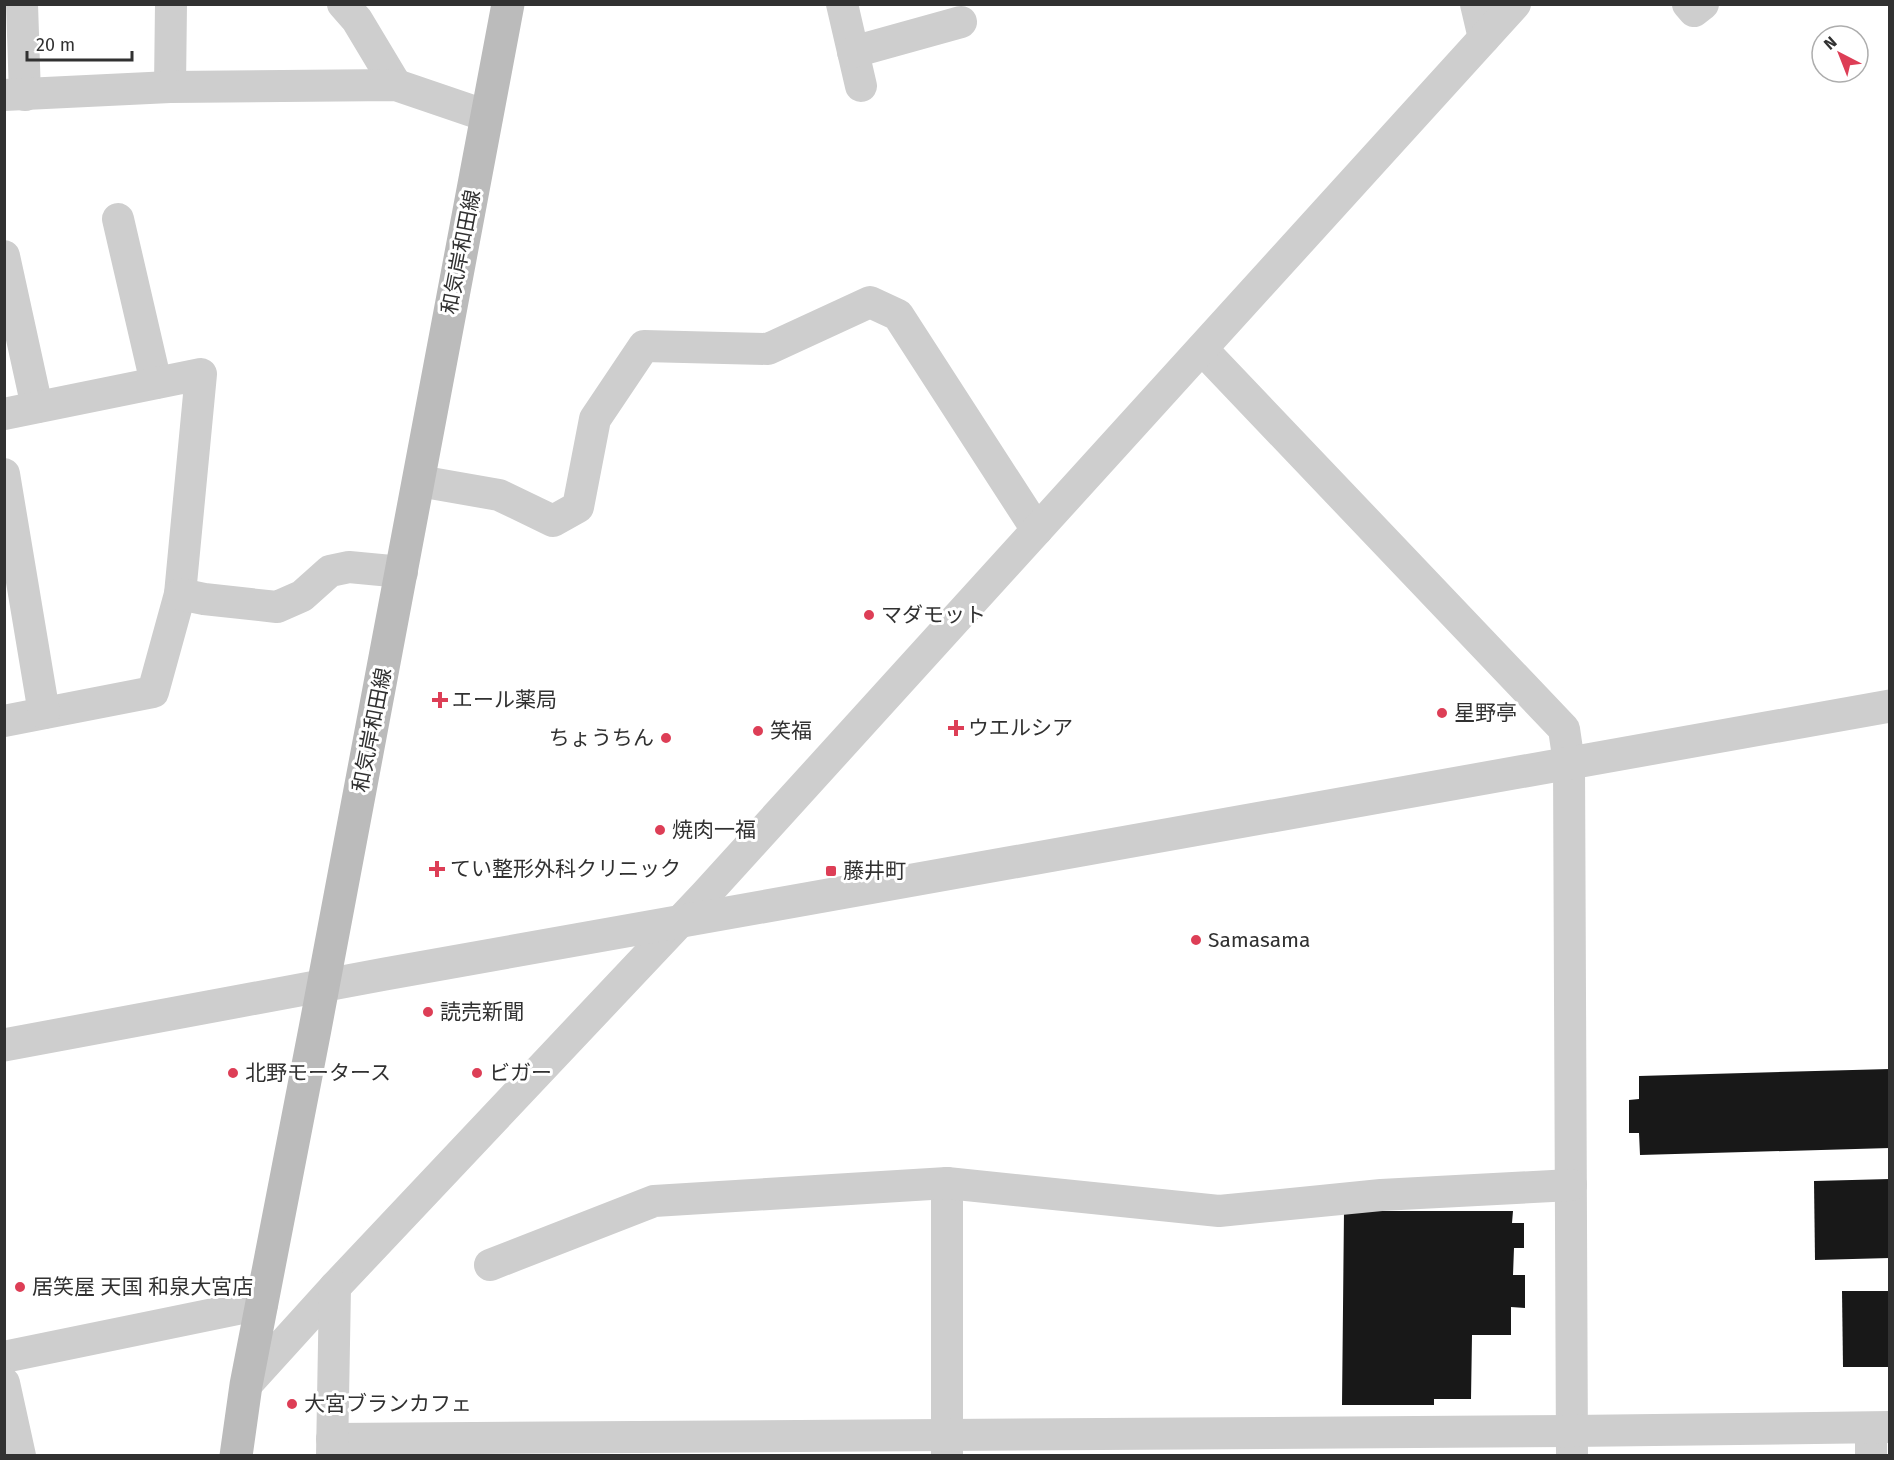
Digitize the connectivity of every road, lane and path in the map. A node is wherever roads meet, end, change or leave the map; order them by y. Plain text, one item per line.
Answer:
1 (21, 4) edge
2 (171, 4) edge
3 (343, 4) edge
4 (508, 4) edge
5 (842, 4) edge
6 (1476, 4) edge
7 (1515, 4) edge
8 (1688, 4) edge
9 (1703, 4) edge
10 (961, 22) dead end
11 (1484, 38) junction
12 (853, 52) junction
13 (396, 85) junction
14 (861, 86) dead end
15 (170, 87) junction
16 (15, 95) edge
17 (487, 116) junction
18 (118, 219) dead end
19 (4, 256) edge
20 (1202, 349) junction
21 (156, 383) junction
22 (37, 407) junction
23 (4, 414) edge
24 (4, 474) edge
25 (419, 481) junction
26 (1037, 530) junction
27 (402, 572) junction
28 (180, 594) junction
29 (1890, 706) edge
30 (44, 713) junction
31 (4, 721) edge
32 (1569, 763) junction
33 (681, 922) junction
34 (323, 985) junction
35 (4, 1045) edge
36 (947, 1183) junction
37 (1571, 1185) junction
38 (490, 1265) dead end
39 (335, 1287) junction
40 (262, 1304) junction
41 (4, 1357) edge
42 (4, 1383) edge
43 (246, 1385) junction
44 (1877, 1437) edge
45 (1572, 1443) edge
46 (1276, 1444) edge
47 (947, 1445) edge
48 (332, 1447) edge
49 (20, 1455) edge
50 (236, 1455) edge

1 - 16 street
2 - 15 street
3 - 13 street
4 - 17 main road, 和気岸和田線
5 - 12 street
6 - 11 street
7 - 11 street
8 - 9 street
10 - 12 street
11 - 20 street
12 - 14 street
13 - 15 street
13 - 17 street
15 - 16 street
17 - 25 main road, 和気岸和田線
18 - 21 street
19 - 22 street
20 - 26 street
20 - 32 street
21 - 22 street
21 - 28 street
22 - 23 street
24 - 30 street
25 - 26 street
25 - 27 main road, 和気岸和田線
26 - 33 street
27 - 28 street
27 - 34 main road, 和気岸和田線
28 - 30 street
29 - 32 street
30 - 31 street
32 - 33 street
32 - 37 street
33 - 34 street
33 - 39 street
34 - 35 street
34 - 40 main road, 和気岸和田線
36 - 37 street
36 - 38 street
36 - 47 street
37 - 45 street
39 - 43 street
39 - 48 street
40 - 41 street
40 - 43 main road, 和気岸和田線
42 - 49 street
43 - 50 main road, 和気岸和田線
44 - 45 street
45 - 46 street
46 - 47 street
47 - 48 street

